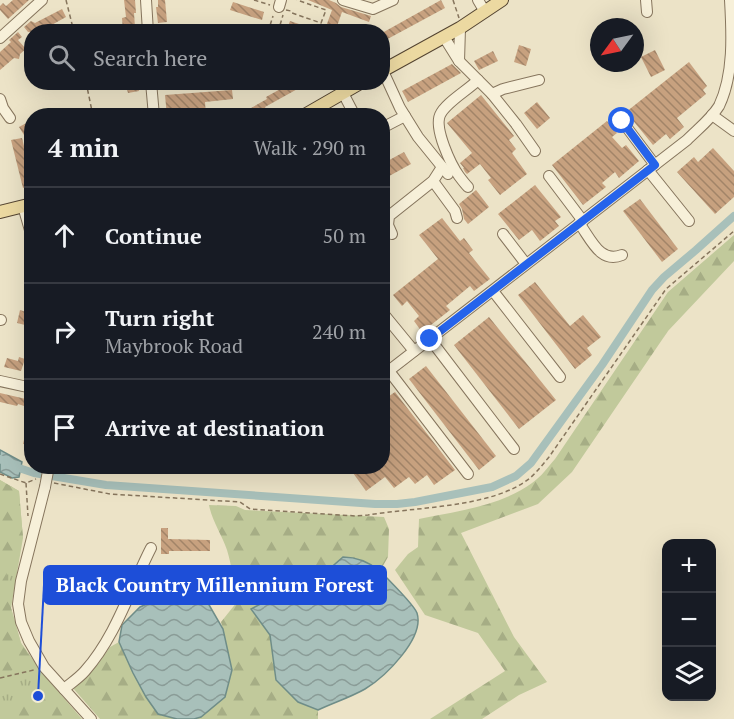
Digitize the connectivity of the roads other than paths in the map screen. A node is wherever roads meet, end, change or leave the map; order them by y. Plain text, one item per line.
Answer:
1 (42, 0) edge
2 (146, 0) edge
3 (343, 0) edge
4 (393, 0) edge
5 (478, 0) edge
6 (646, 0) edge
7 (730, 0) edge
8 (500, 1) edge
9 (485, 12) junction
10 (647, 12) dead end
11 (148, 24) edge
12 (460, 28) junction
13 (0, 38) edge
14 (444, 38) junction
15 (733, 48) edge
16 (459, 61) junction
17 (390, 67) edge
18 (478, 80) junction
19 (539, 80) dead end
20 (390, 85) edge
21 (152, 90) edge
22 (348, 90) edge
23 (343, 93) junction
24 (492, 94) junction
25 (0, 99) edge
26 (153, 108) edge
27 (317, 108) edge
28 (351, 108) edge
29 (712, 115) junction
30 (405, 116) junction
31 (10, 118) dead end
32 (622, 121) dead end
33 (390, 124) edge
34 (734, 131) edge
35 (535, 152) dead end
36 (651, 168) junction
37 (549, 176) dead end
38 (432, 182) junction
39 (468, 187) dead end
40 (24, 206) edge
41 (0, 212) edge
42 (390, 215) edge
43 (457, 218) dead end
44 (689, 220) dead end
45 (581, 222) junction
46 (390, 230) edge
47 (392, 234) dead end
48 (503, 234) dead end
49 (622, 255) dead end
50 (526, 264) junction
51 (493, 291) junction
52 (390, 322) edge
53 (430, 339) junction
54 (414, 351) junction
55 (390, 371) edge
56 (560, 377) dead end
57 (390, 379) edge
58 (0, 381) edge
59 (24, 386) edge
60 (514, 449) dead end
61 (47, 474) edge
62 (468, 474) dead end
63 (152, 548) dead end
64 (64, 689) junction
65 (91, 719) edge

1 - 13 street
2 - 11 street
3 - 4 street
5 - 9 street
6 - 10 street
7 - 15 street
8 - 9 main road
9 - 12 main road
12 - 14 main road
12 - 16 street
14 - 16 street
14 - 17 main road
15 - 29 street
16 - 18 street
18 - 24 street
18 - 39 street
19 - 24 street
20 - 30 street
21 - 26 street
22 - 23 main road
23 - 27 main road
23 - 28 street
24 - 35 street
25 - 31 street
29 - 34 street
29 - 36 street
30 - 33 street
30 - 38 street
32 - 36 street
36 - 44 street
36 - 45 street
37 - 45 street
38 - 42 street
38 - 43 street
40 - 41 main road
45 - 49 street
45 - 50 street
46 - 47 street
48 - 50 street
50 - 51 street
51 - 53 street
51 - 56 street
52 - 54 street
53 - 54 street
53 - 60 street
54 - 55 street
57 - 62 street
58 - 59 street
61 - 64 street, bridge
63 - 64 street
64 - 65 street

